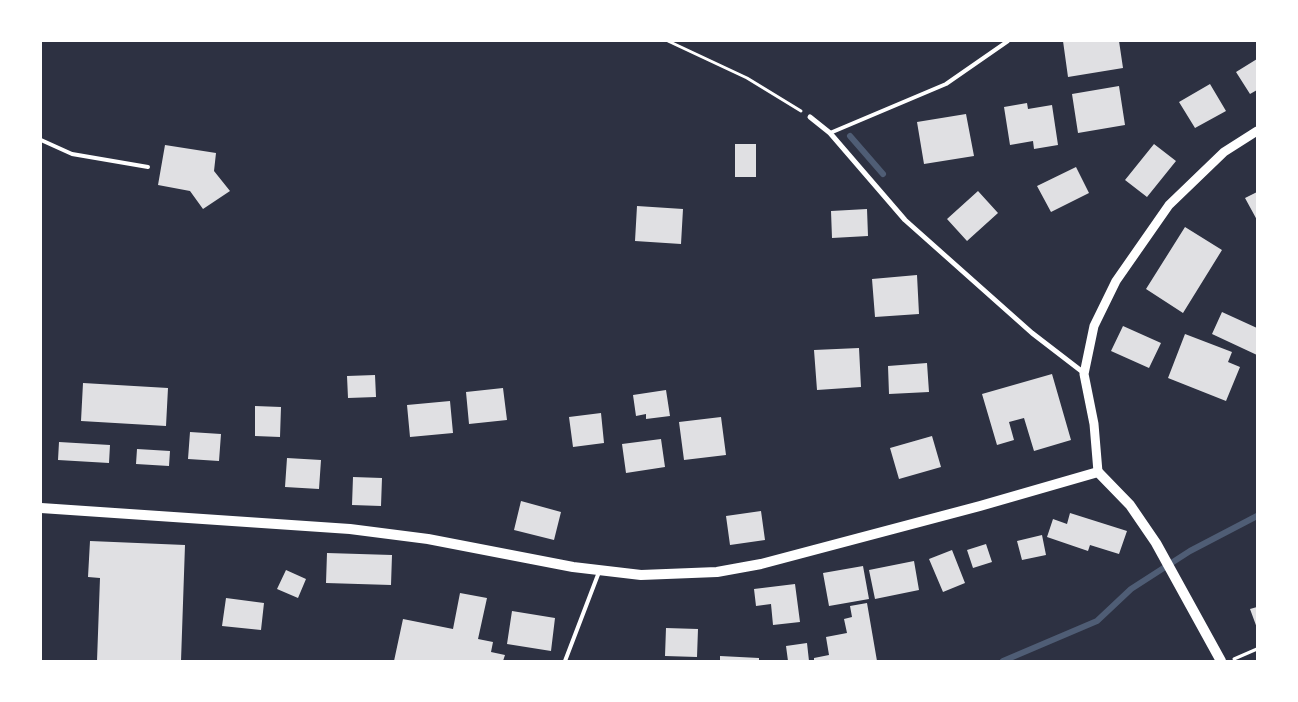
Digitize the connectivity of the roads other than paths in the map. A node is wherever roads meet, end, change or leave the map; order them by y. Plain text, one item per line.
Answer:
1 (1008, 41) edge
2 (810, 117) road end
3 (1257, 131) edge
4 (830, 133) junction
5 (41, 140) edge
6 (148, 167) dead end
7 (1084, 374) junction
8 (1098, 472) junction
9 (41, 508) edge
10 (600, 570) junction
11 (565, 661) edge
12 (1221, 661) edge

1 - 4 lane
2 - 4 street
3 - 7 street
4 - 7 street
5 - 6 lane
7 - 8 street
8 - 10 main road
8 - 12 main road
9 - 10 main road
10 - 11 lane

